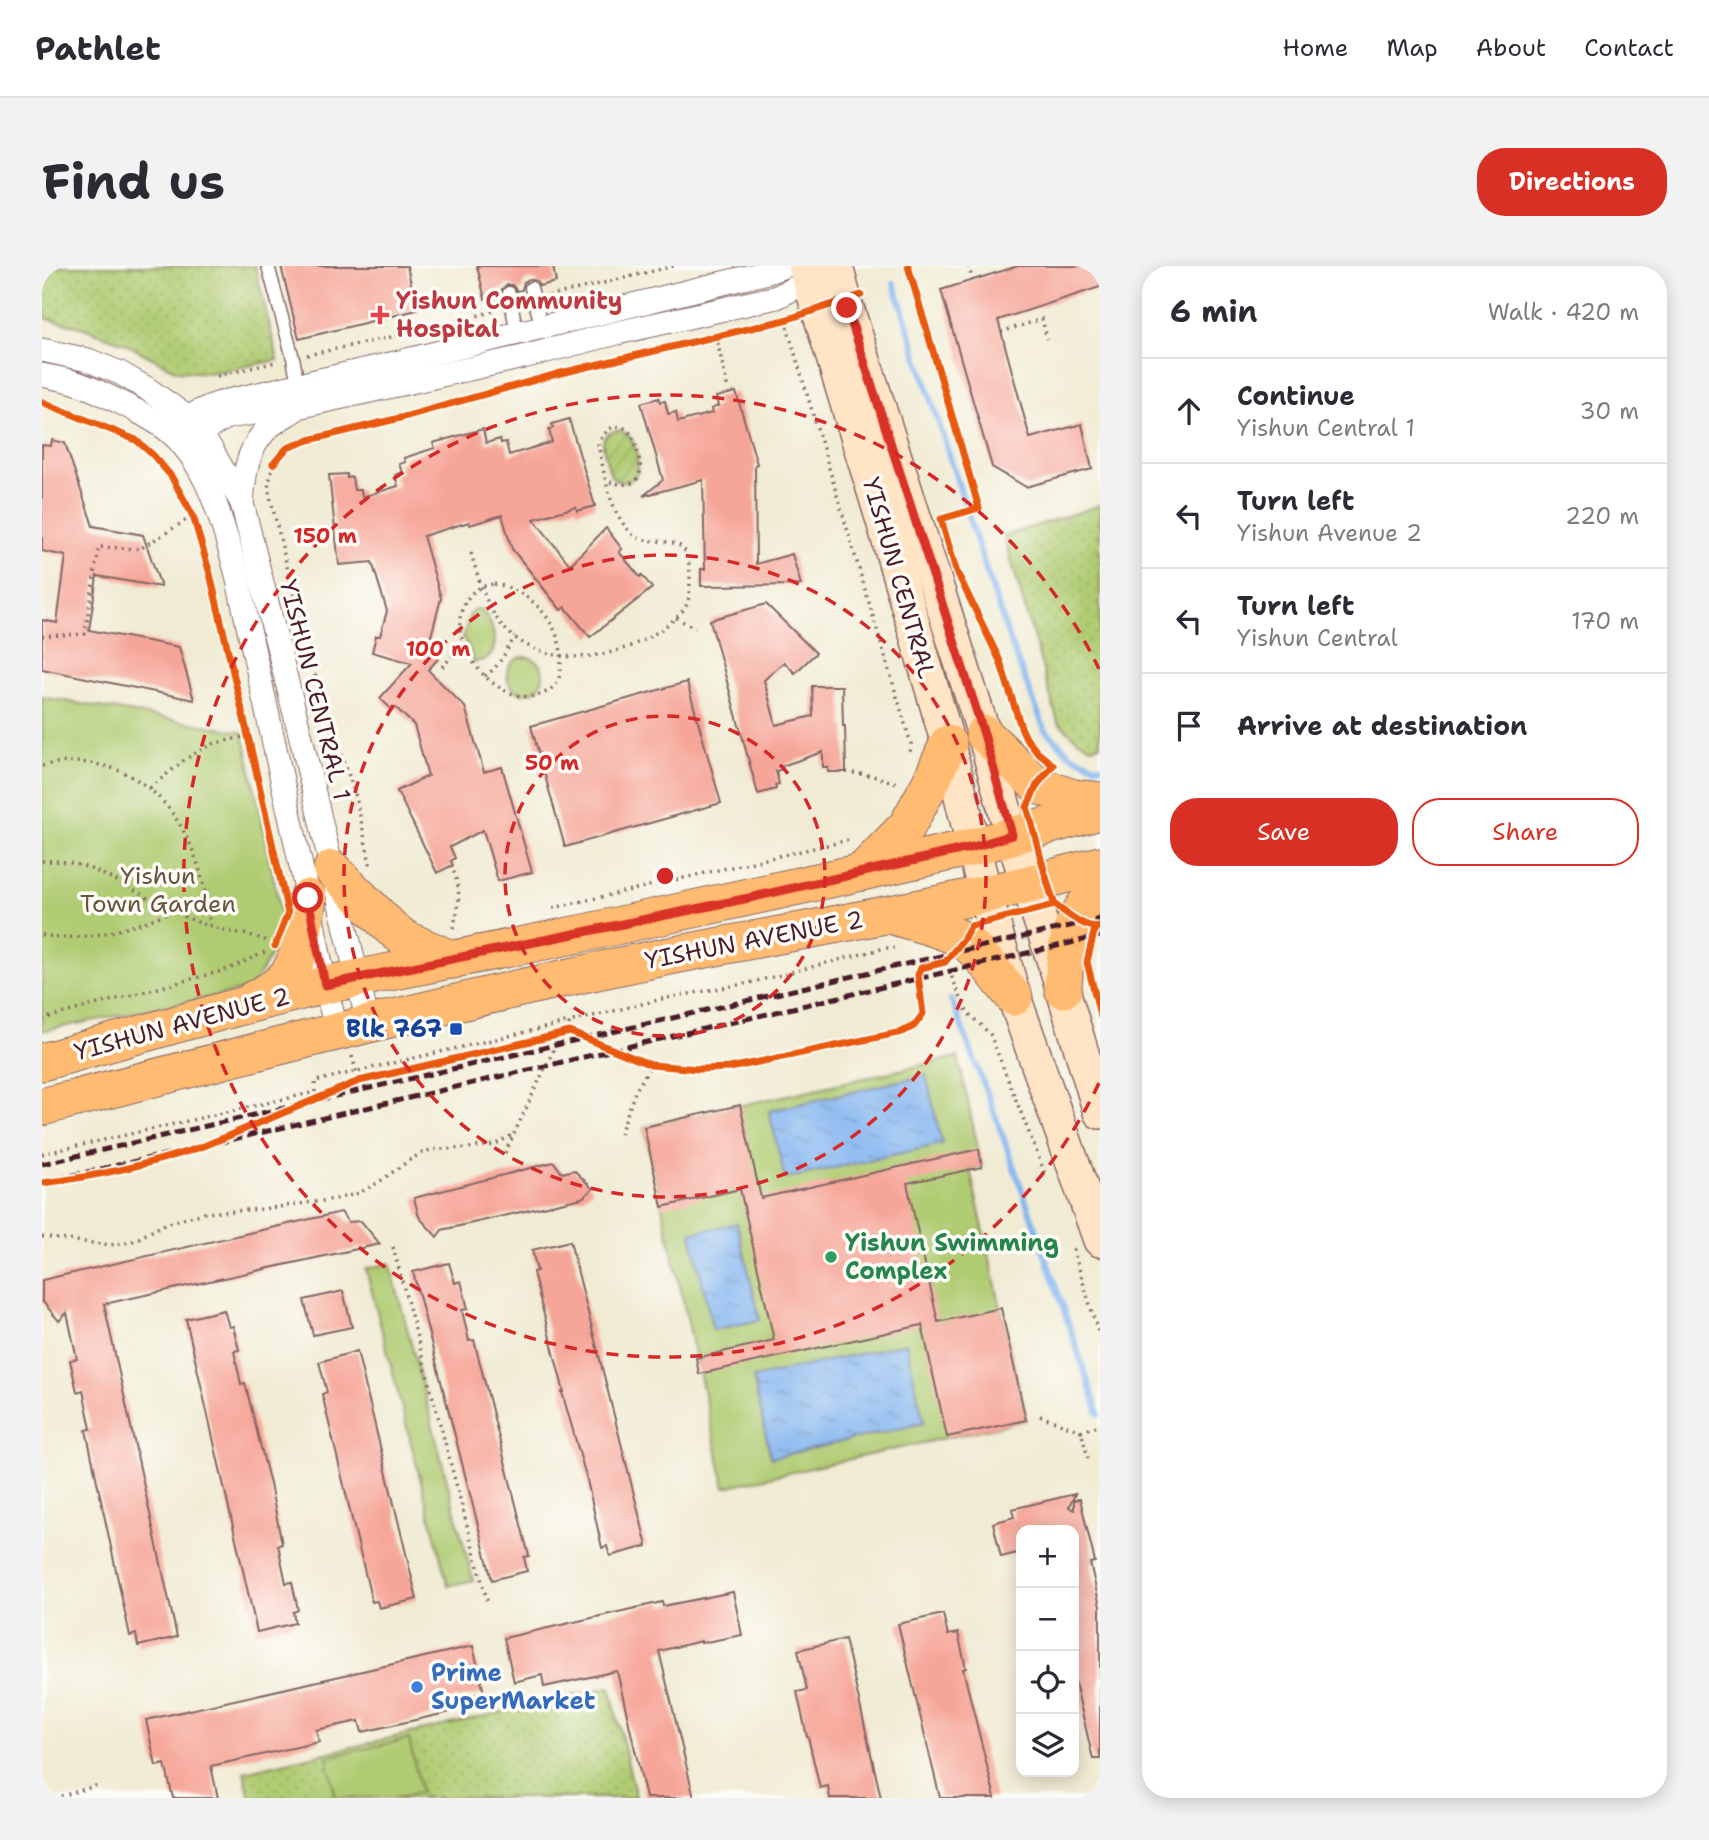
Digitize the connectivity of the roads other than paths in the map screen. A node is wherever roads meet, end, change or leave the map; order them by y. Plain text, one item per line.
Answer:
1 (268, 266) edge
2 (819, 269) edge
3 (533, 294) road end
4 (511, 299) road end
5 (542, 327) junction
6 (517, 333) junction
7 (42, 350) edge
8 (549, 351) junction
9 (523, 357) junction
10 (42, 375) edge
11 (300, 395) junction
12 (184, 431) junction
13 (242, 503) junction
14 (984, 734) junction
15 (947, 744) junction
16 (1100, 801) edge
17 (1100, 811) edge
18 (1012, 835) junction
19 (973, 847) junction
20 (859, 855) junction
21 (1100, 865) edge
22 (332, 869) junction
23 (1028, 884) junction
24 (1100, 887) edge
25 (985, 893) junction
26 (308, 898) junction
27 (892, 931) junction
28 (450, 938) junction
29 (342, 982) junction
30 (1063, 989) junction
31 (1014, 997) junction
32 (234, 1008) junction
33 (353, 1027) junction
34 (42, 1062) edge
35 (42, 1107) edge
36 (1100, 1112) edge
37 (1086, 1244) edge

1 - 11 lane
2 - 5 street
2 - 8 street
2 - 14 main road, YISHUN CENTRAL
2 - 15 main road, YISHUN CENTRAL
3 - 5 lane
4 - 6 lane
5 - 6 street
5 - 8 lane
6 - 9 lane
6 - 11 street
7 - 12 street, YISHUN CENTRAL 1
8 - 9 street
9 - 11 street
10 - 12 street, YISHUN CENTRAL 1
11 - 12 street
11 - 13 street
12 - 13 street, YISHUN CENTRAL 1
12 - 26 street, YISHUN CENTRAL 1
13 - 22 street, YISHUN CENTRAL 1
14 - 16 main road
14 - 18 main road, YISHUN CENTRAL
15 - 19 main road, YISHUN CENTRAL
15 - 20 main road
17 - 18 main road, YISHUN AVENUE 2
18 - 19 main road, YISHUN AVENUE 2
18 - 23 main road, YISHUN CENTRAL
19 - 20 main road, YISHUN AVENUE 2
19 - 25 main road, YISHUN CENTRAL
20 - 28 main road, YISHUN AVENUE 2
21 - 23 main road, YISHUN AVENUE 2
22 - 28 main road
22 - 29 street, YISHUN CENTRAL 1
23 - 25 main road, YISHUN AVENUE 2
23 - 30 main road, YISHUN CENTRAL
24 - 30 main road
25 - 27 main road, YISHUN AVENUE 2
25 - 31 main road, YISHUN CENTRAL
26 - 29 street, YISHUN CENTRAL 1
26 - 32 main road
27 - 31 main road
27 - 33 main road, YISHUN AVENUE 2
28 - 29 main road, YISHUN AVENUE 2
29 - 32 main road, YISHUN AVENUE 2
29 - 33 street, YISHUN CENTRAL 1
29 - 33 street, YISHUN CENTRAL 1
30 - 36 main road, YISHUN CENTRAL
31 - 37 main road, YISHUN CENTRAL
32 - 34 main road, YISHUN AVENUE 2
33 - 35 main road, YISHUN AVENUE 2

